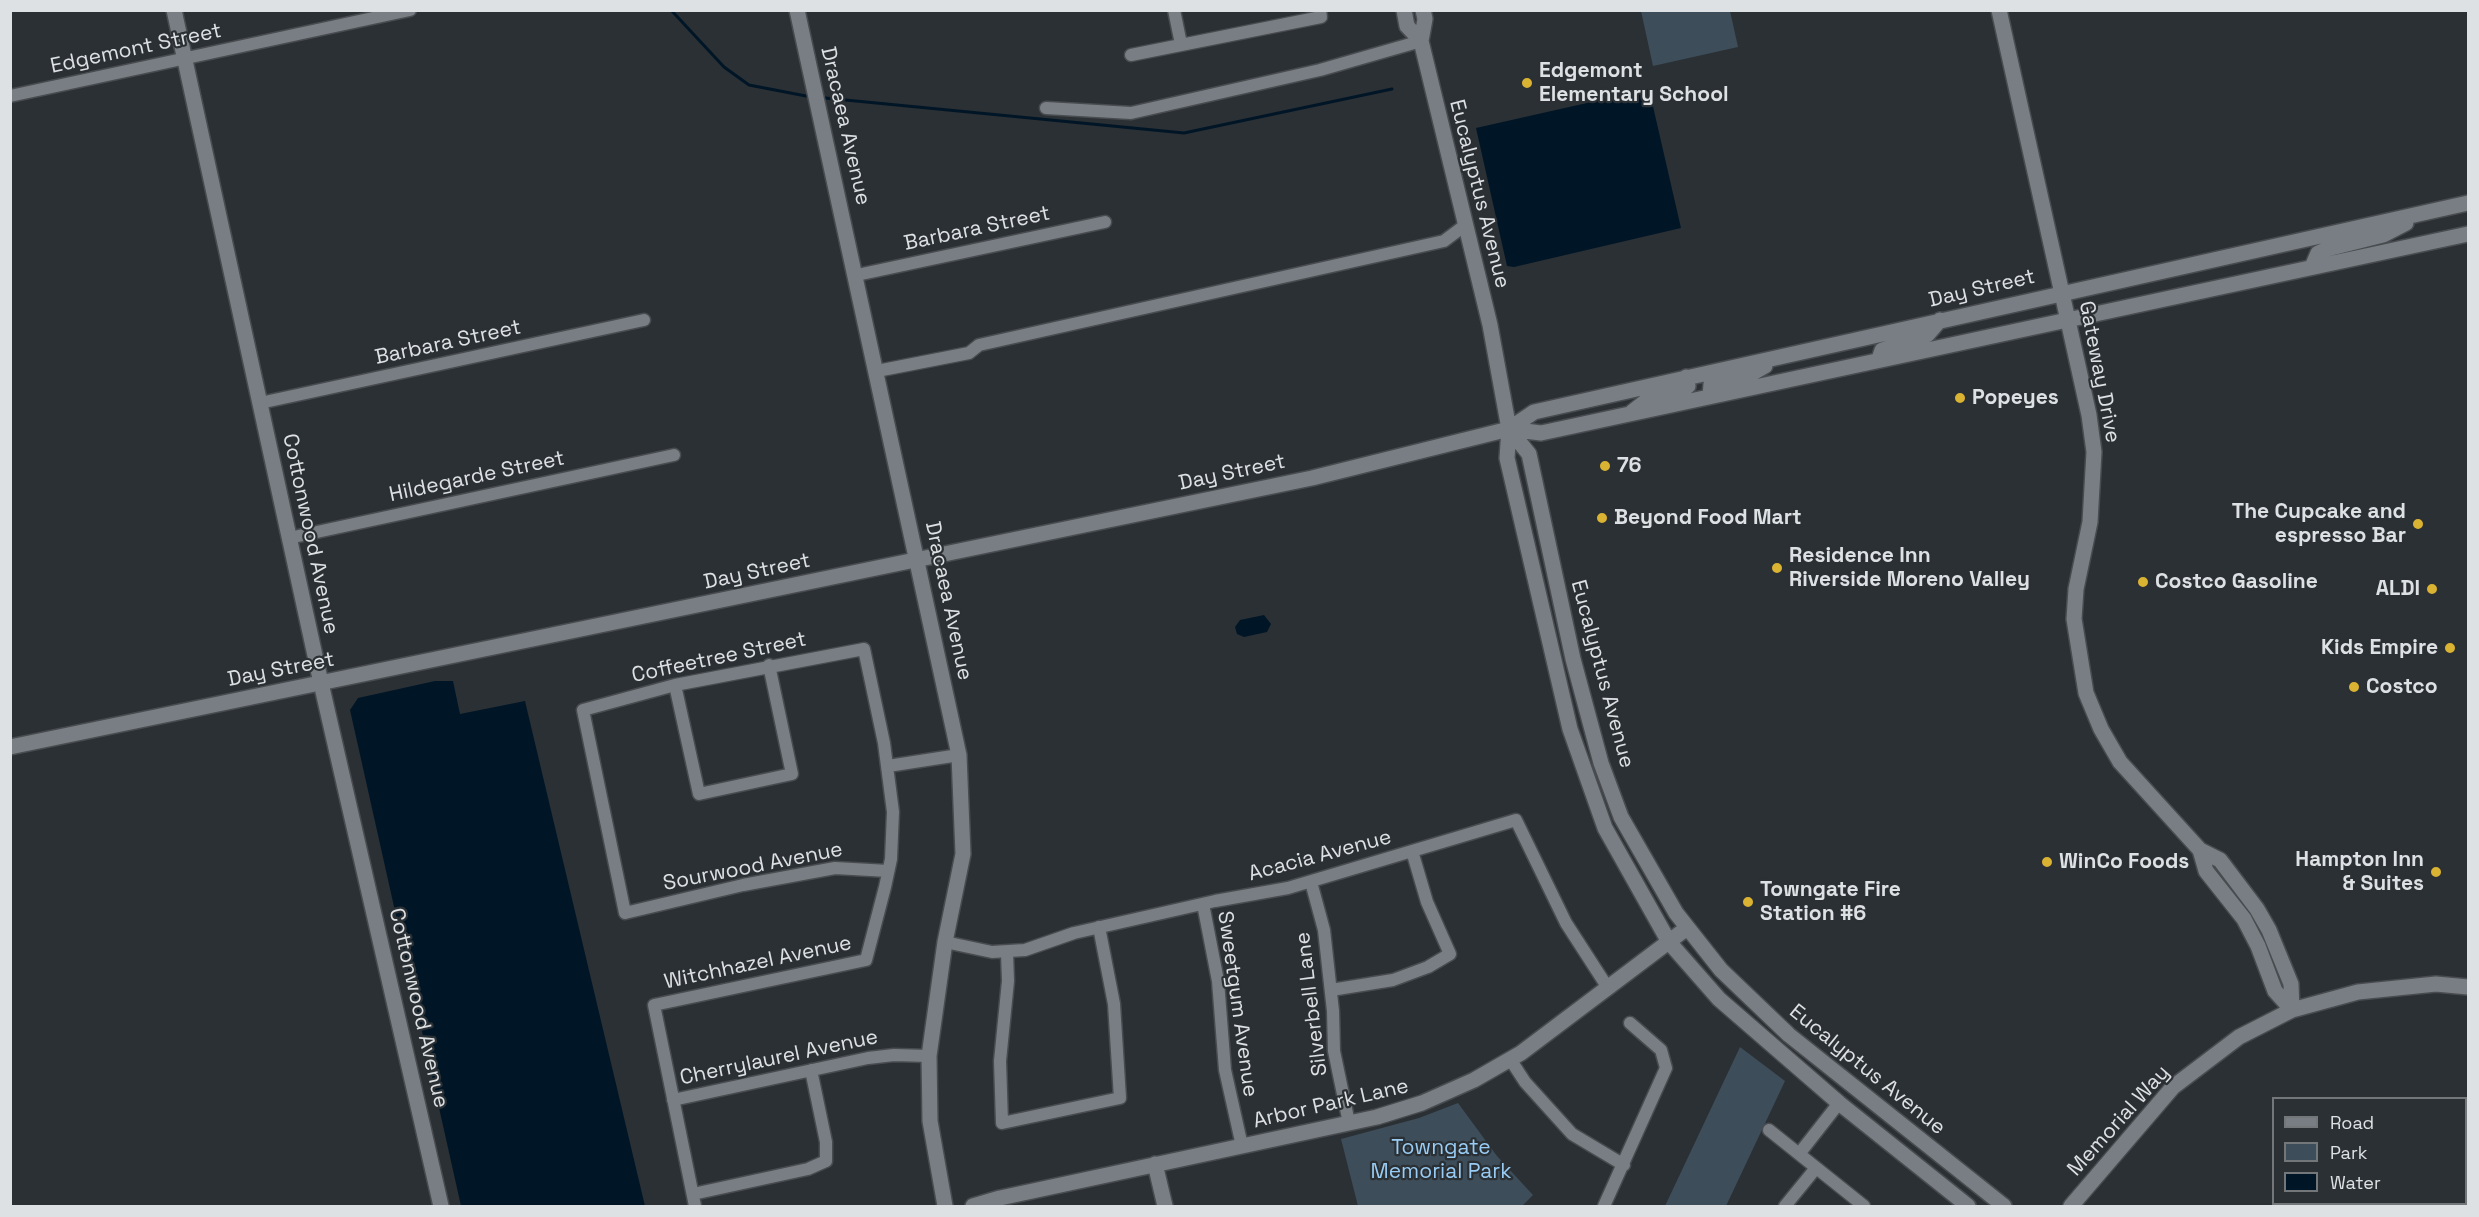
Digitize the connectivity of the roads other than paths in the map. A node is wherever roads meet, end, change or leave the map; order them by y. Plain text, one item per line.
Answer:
1 (174, 10) edge
2 (410, 10) edge
3 (797, 10) edge
4 (1174, 10) edge
5 (1320, 10) edge
6 (1404, 10) edge
7 (1423, 10) edge
8 (1999, 10) edge
9 (1421, 41) junction
10 (1181, 45) junction
11 (1131, 55) dead end
12 (184, 58) junction
13 (10, 96) edge
14 (1046, 108) dead end
15 (2469, 203) edge
16 (2425, 213) junction
17 (1105, 222) dead end
18 (1464, 226) junction
19 (2469, 234) edge
20 (2312, 267) junction
21 (857, 275) junction
22 (2062, 292) junction
23 (2068, 318) junction
24 (644, 320) dead end
25 (1940, 320) junction
26 (1781, 357) junction
27 (1879, 359) junction
28 (877, 371) junction
29 (1686, 377) junction
30 (1710, 396) junction
31 (260, 403) junction
32 (1630, 414) junction
33 (1509, 429) junction
34 (674, 455) dead end
35 (1523, 527) junction
36 (289, 538) junction
37 (918, 560) junction
38 (1565, 623) junction
39 (1548, 642) junction
40 (864, 649) joint
41 (769, 665) junction
42 (321, 683) junction
43 (675, 685) junction
44 (1593, 738) junction
45 (10, 747) edge
46 (959, 755) junction
47 (888, 766) junction
48 (1412, 851) junction
49 (888, 871) junction
50 (1311, 882) junction
51 (1203, 904) junction
52 (625, 913) joint
53 (1099, 927) junction
54 (1687, 928) junction
55 (945, 942) junction
56 (1669, 942) junction
57 (1007, 953) junction
58 (2469, 987) edge
59 (1608, 988) junction
60 (1331, 990) junction
61 (2292, 1010) junction
62 (1630, 1023) dead end
63 (1766, 1041) junction
64 (929, 1056) junction
65 (1510, 1059) junction
66 (811, 1070) junction
67 (1857, 1091) junction
68 (673, 1100) junction
69 (1839, 1103) junction
70 (1349, 1123) junction
71 (1898, 1123) junction
72 (1768, 1130) dead end
73 (1242, 1146) junction
74 (1799, 1154) junction
75 (1155, 1164) junction
76 (1624, 1165) junction
77 (1816, 1168) junction
78 (694, 1200) edge
79 (441, 1206) edge
80 (945, 1206) edge
81 (973, 1206) edge
82 (1165, 1206) edge
83 (1604, 1206) edge
84 (1785, 1206) edge
85 (1864, 1206) edge
86 (1968, 1206) edge
87 (2004, 1206) edge
88 (2071, 1206) edge

1 - 12 main road, Cottonwood Avenue
2 - 12 street, Edgemont Street
3 - 21 main road, Dracaea Avenue
4 - 10 street
5 - 10 street
6 - 9 main road, Eucalyptus Avenue
7 - 9 main road, Eucalyptus Avenue
8 - 22 main road, Gateway Drive
9 - 14 street
9 - 18 main road, Eucalyptus Avenue
10 - 11 street
12 - 13 street, Edgemont Street
12 - 31 main road, Cottonwood Avenue
15 - 16 main road, Day Street
16 - 20 main road
16 - 22 main road, Day Street
17 - 21 street, Barbara Street
18 - 28 street
18 - 33 main road, Eucalyptus Avenue
19 - 20 main road, Day Street
20 - 23 main road, Day Street
21 - 28 main road, Dracaea Avenue
22 - 23 main road, Gateway Drive
22 - 25 main road, Day Street
23 - 27 main road, Day Street
23 - 61 main road, Gateway Drive
24 - 31 street, Barbara Street
25 - 26 main road, Day Street
25 - 27 main road
26 - 29 main road, Day Street
26 - 30 main road
27 - 30 main road, Day Street
28 - 37 main road, Dracaea Avenue
29 - 32 main road
29 - 33 main road, Day Street
30 - 32 main road, Day Street
31 - 36 main road, Cottonwood Avenue
32 - 33 main road, Day Street
33 - 35 main road, Eucalyptus Avenue
33 - 37 main road, Day Street
33 - 38 main road, Eucalyptus Avenue
34 - 36 street, Hildegarde Street
35 - 38 main road
35 - 39 main road, Eucalyptus Avenue
36 - 42 main road, Cottonwood Avenue
37 - 42 main road, Day Street
37 - 46 main road, Dracaea Avenue
38 - 44 main road, Eucalyptus Avenue
39 - 44 main road
39 - 56 main road, Eucalyptus Avenue
40 - 41 street, Coffeetree Street
40 - 47 street, Witchhazel Avenue
41 - 43 street, Coffeetree Street
41 - 43 street
42 - 45 main road, Day Street
42 - 79 main road, Cottonwood Avenue
43 - 52 street, Coffeetree Street
44 - 54 main road, Eucalyptus Avenue
46 - 47 street
46 - 55 main road, Dracaea Avenue
47 - 49 street, Witchhazel Avenue
48 - 50 street, Acacia Avenue
48 - 59 street, Acacia Avenue
48 - 60 street
49 - 52 street, Sourwood Avenue
49 - 68 street, Witchhazel Avenue
50 - 51 street, Acacia Avenue
50 - 60 street, Silverbell Lane
51 - 53 street, Acacia Avenue
51 - 73 street, Sweetgum Avenue
53 - 57 street, Acacia Avenue
53 - 57 street
54 - 56 main road, Arbor Park Lane
54 - 67 main road, Eucalyptus Avenue
55 - 57 street, Acacia Avenue
55 - 64 main road, Dracaea Avenue
56 - 59 main road, Arbor Park Lane
56 - 63 main road, Eucalyptus Avenue
58 - 61 main road, Memorial Way
59 - 65 main road, Arbor Park Lane
60 - 70 street, Silverbell Lane
61 - 88 main road, Memorial Way
62 - 76 street
63 - 67 main road
63 - 69 main road, Eucalyptus Avenue
64 - 66 street, Cherrylaurel Avenue
64 - 80 main road, Dracaea Avenue
65 - 70 main road, Arbor Park Lane
65 - 76 street
66 - 68 street, Cherrylaurel Avenue
66 - 78 street
67 - 71 main road, Eucalyptus Avenue
68 - 78 street, Witchhazel Avenue
69 - 71 main road
69 - 74 street
69 - 86 main road, Eucalyptus Avenue
70 - 73 main road, Arbor Park Lane
71 - 87 main road, Eucalyptus Avenue
72 - 74 street
73 - 75 main road, Arbor Park Lane
74 - 77 street
75 - 81 main road, Arbor Park Lane
75 - 82 main road
76 - 83 street
77 - 84 street
77 - 85 street

